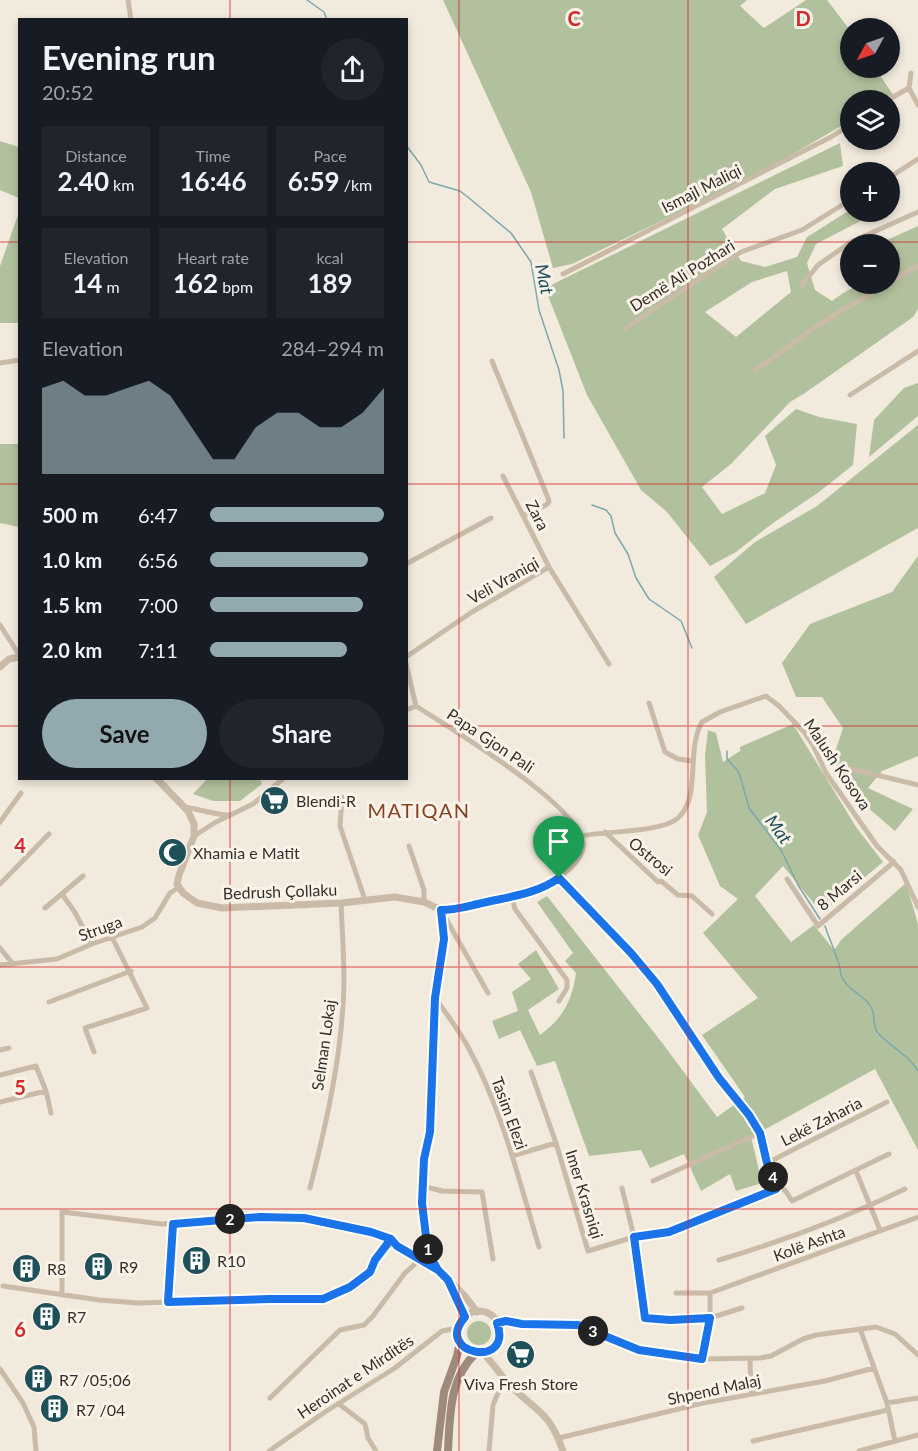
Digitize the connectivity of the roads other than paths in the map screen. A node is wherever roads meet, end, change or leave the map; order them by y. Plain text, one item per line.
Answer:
1 (128, 0) edge
2 (131, 18) edge
3 (911, 73) dead end
4 (909, 88) junction
5 (900, 93) edge
6 (918, 105) edge
7 (840, 131) edge
8 (918, 159) edge
9 (900, 171) edge
10 (840, 206) edge
11 (918, 212) edge
12 (918, 265) edge
13 (562, 274) dead end
14 (900, 276) edge
15 (802, 285) dead end
16 (870, 294) edge
17 (625, 328) dead end
18 (918, 351) edge
19 (18, 360) edge
20 (492, 361) dead end
21 (0, 363) edge
22 (755, 370) dead end
23 (850, 395) dead end
24 (503, 476) dead end
25 (523, 516) junction
26 (490, 518) dead end
27 (408, 563) edge
28 (549, 567) junction
29 (0, 625) edge
30 (408, 656) edge
31 (18, 657) edge
32 (609, 664) dead end
33 (0, 667) edge
34 (408, 672) edge
35 (649, 703) dead end
36 (416, 706) junction
37 (408, 709) edge
38 (813, 745) junction
39 (693, 761) junction
40 (158, 780) edge
41 (282, 780) edge
42 (918, 785) edge
43 (21, 793) dead end
44 (342, 797) dead end
45 (184, 807) junction
46 (228, 815) junction
47 (0, 822) edge
48 (605, 832) junction
49 (49, 834) dead end
50 (194, 836) junction
51 (581, 836) junction
52 (409, 846) dead end
53 (894, 862) junction
54 (83, 876) dead end
55 (559, 878) junction
56 (788, 879) dead end
57 (0, 884) edge
58 (178, 888) junction
59 (62, 894) junction
60 (512, 897) junction
61 (364, 900) junction
62 (424, 902) junction
63 (341, 903) junction
64 (918, 907) edge
65 (45, 908) dead end
66 (441, 910) junction
67 (712, 914) dead end
68 (112, 937) junction
69 (93, 944) junction
70 (0, 948) edge
71 (13, 964) junction
72 (0, 965) edge
73 (131, 971) junction
74 (488, 993) dead end
75 (435, 998) junction
76 (559, 1001) dead end
77 (49, 1002) dead end
78 (9, 1048) dead end
79 (0, 1050) edge
80 (94, 1052) dead end
81 (531, 1072) dead end
82 (0, 1075) edge
83 (46, 1090) junction
84 (0, 1102) edge
85 (887, 1102) dead end
86 (51, 1113) dead end
87 (760, 1133) junction
88 (556, 1143) junction
89 (890, 1154) dead end
90 (512, 1156) junction
91 (767, 1163) junction
92 (856, 1171) junction
93 (653, 1181) dead end
94 (422, 1186) junction
95 (310, 1188) dead end
96 (622, 1188) dead end
97 (776, 1189) junction
98 (905, 1190) dead end
99 (870, 1206) junction
100 (918, 1217) edge
101 (173, 1224) junction
102 (880, 1230) junction
103 (634, 1237) junction
104 (391, 1239) junction
105 (539, 1247) dead end
106 (415, 1258) junction
107 (493, 1259) dead end
108 (719, 1260) dead end
109 (438, 1270) junction
110 (448, 1280) junction
111 (3, 1286) dead end
112 (676, 1293) dead end
113 (710, 1293) junction
114 (62, 1295) junction
115 (168, 1302) junction
116 (742, 1308) dead end
117 (477, 1312) junction
118 (465, 1317) junction
119 (710, 1318) junction
120 (497, 1323) junction
121 (860, 1329) junction
122 (458, 1332) junction
123 (460, 1341) junction
124 (480, 1353) junction
125 (918, 1355) edge
126 (702, 1359) junction
127 (750, 1360) junction
128 (874, 1368) junction
129 (0, 1369) edge
130 (507, 1382) junction
131 (751, 1394) junction
132 (270, 1398) dead end
133 (918, 1398) edge
134 (339, 1404) junction
135 (888, 1406) junction
136 (918, 1435) edge
137 (560, 1438) junction
138 (753, 1441) dead end
139 (895, 1441) junction
140 (36, 1451) edge
141 (269, 1451) edge
142 (376, 1451) edge
143 (437, 1451) edge
144 (448, 1451) edge
145 (489, 1451) edge
146 (563, 1451) edge
147 (861, 1451) edge

1 - 2 street
3 - 4 street
4 - 5 street
4 - 6 street
7 - 13 street, Ismajl Maliqi
8 - 9 street
10 - 17 street, Demë Ali Pozhari
11 - 15 street
12 - 14 street
16 - 22 street
18 - 23 street
19 - 21 street
20 - 25 street
24 - 25 street, Zara
25 - 28 street, Zara
26 - 27 street
28 - 30 street, Veli Vraniqi
28 - 32 street, Veli Vraniqi
29 - 31 street
31 - 33 street
34 - 36 street
35 - 39 street
36 - 37 street
36 - 51 street, Papa Gjon Pali
38 - 39 street, Malush Kosova
38 - 42 street
38 - 53 street, Malush Kosova
39 - 48 street, Malush Kosova
40 - 45 street
41 - 46 street
43 - 47 street
44 - 61 street
45 - 46 street
45 - 50 street
46 - 50 street
48 - 51 street, Malush Kosova
48 - 67 street, Ostrosi
49 - 57 street
50 - 58 street
51 - 55 street
52 - 62 street
53 - 56 street, 8 Marsi
53 - 64 street, Malush Kosova
54 - 59 street
55 - 60 street
55 - 87 street
58 - 63 street, Bedrush Çollaku
58 - 68 street, Struga
59 - 65 street
59 - 69 street
60 - 66 street
60 - 76 street
61 - 62 street, Bedrush Çollaku
61 - 63 street, Bedrush Çollaku
62 - 66 street, Bedrush Çollaku
63 - 95 street, Selman Lokaj
66 - 74 street
66 - 75 street
68 - 69 street, Struga
68 - 73 street
69 - 71 street, Struga
70 - 71 street
71 - 72 street, Struga
73 - 77 street
73 - 80 street
75 - 90 street, Tasim Elezi
75 - 94 street
78 - 79 street
81 - 88 street
82 - 83 street
83 - 84 street
83 - 86 street
85 - 91 street, Lekë Zaharia
87 - 91 street
87 - 93 street
88 - 90 street, Imer Krasniqi
88 - 103 street, Imer Krasniqi
89 - 92 street
90 - 105 street, Tasim Elezi
91 - 97 street
92 - 97 street
92 - 99 street
94 - 107 street
94 - 109 street
96 - 103 street
97 - 103 street, Imer Krasniqi
98 - 99 street
99 - 102 street
99 - 108 street
100 - 102 street, Kolë Ashta
101 - 104 street
101 - 114 street
101 - 115 street
102 - 113 street, Kolë Ashta
103 - 119 street
104 - 106 street
104 - 115 street
106 - 109 street
106 - 132 street
109 - 110 street
110 - 117 street
110 - 118 street
111 - 114 street
112 - 113 street, Kolë Ashta
113 - 119 street
114 - 115 street
116 - 119 street
117 - 118 street
117 - 120 street
118 - 122 street
119 - 126 street
120 - 124 street
120 - 126 street
121 - 125 street
121 - 127 street
121 - 128 street
122 - 123 street
122 - 134 street, Heroinat e Mirditës
123 - 124 street
123 - 143 main road
124 - 130 street
124 - 144 main road
126 - 127 street
127 - 131 street
128 - 131 street, Shpend Malaj
128 - 135 street
129 - 140 street
130 - 137 street
130 - 145 street
131 - 137 street, Shpend Malaj
133 - 135 street
134 - 141 street, Heroinat e Mirditës
134 - 142 street
135 - 138 street
135 - 139 street
136 - 139 street
137 - 146 street
139 - 147 street

